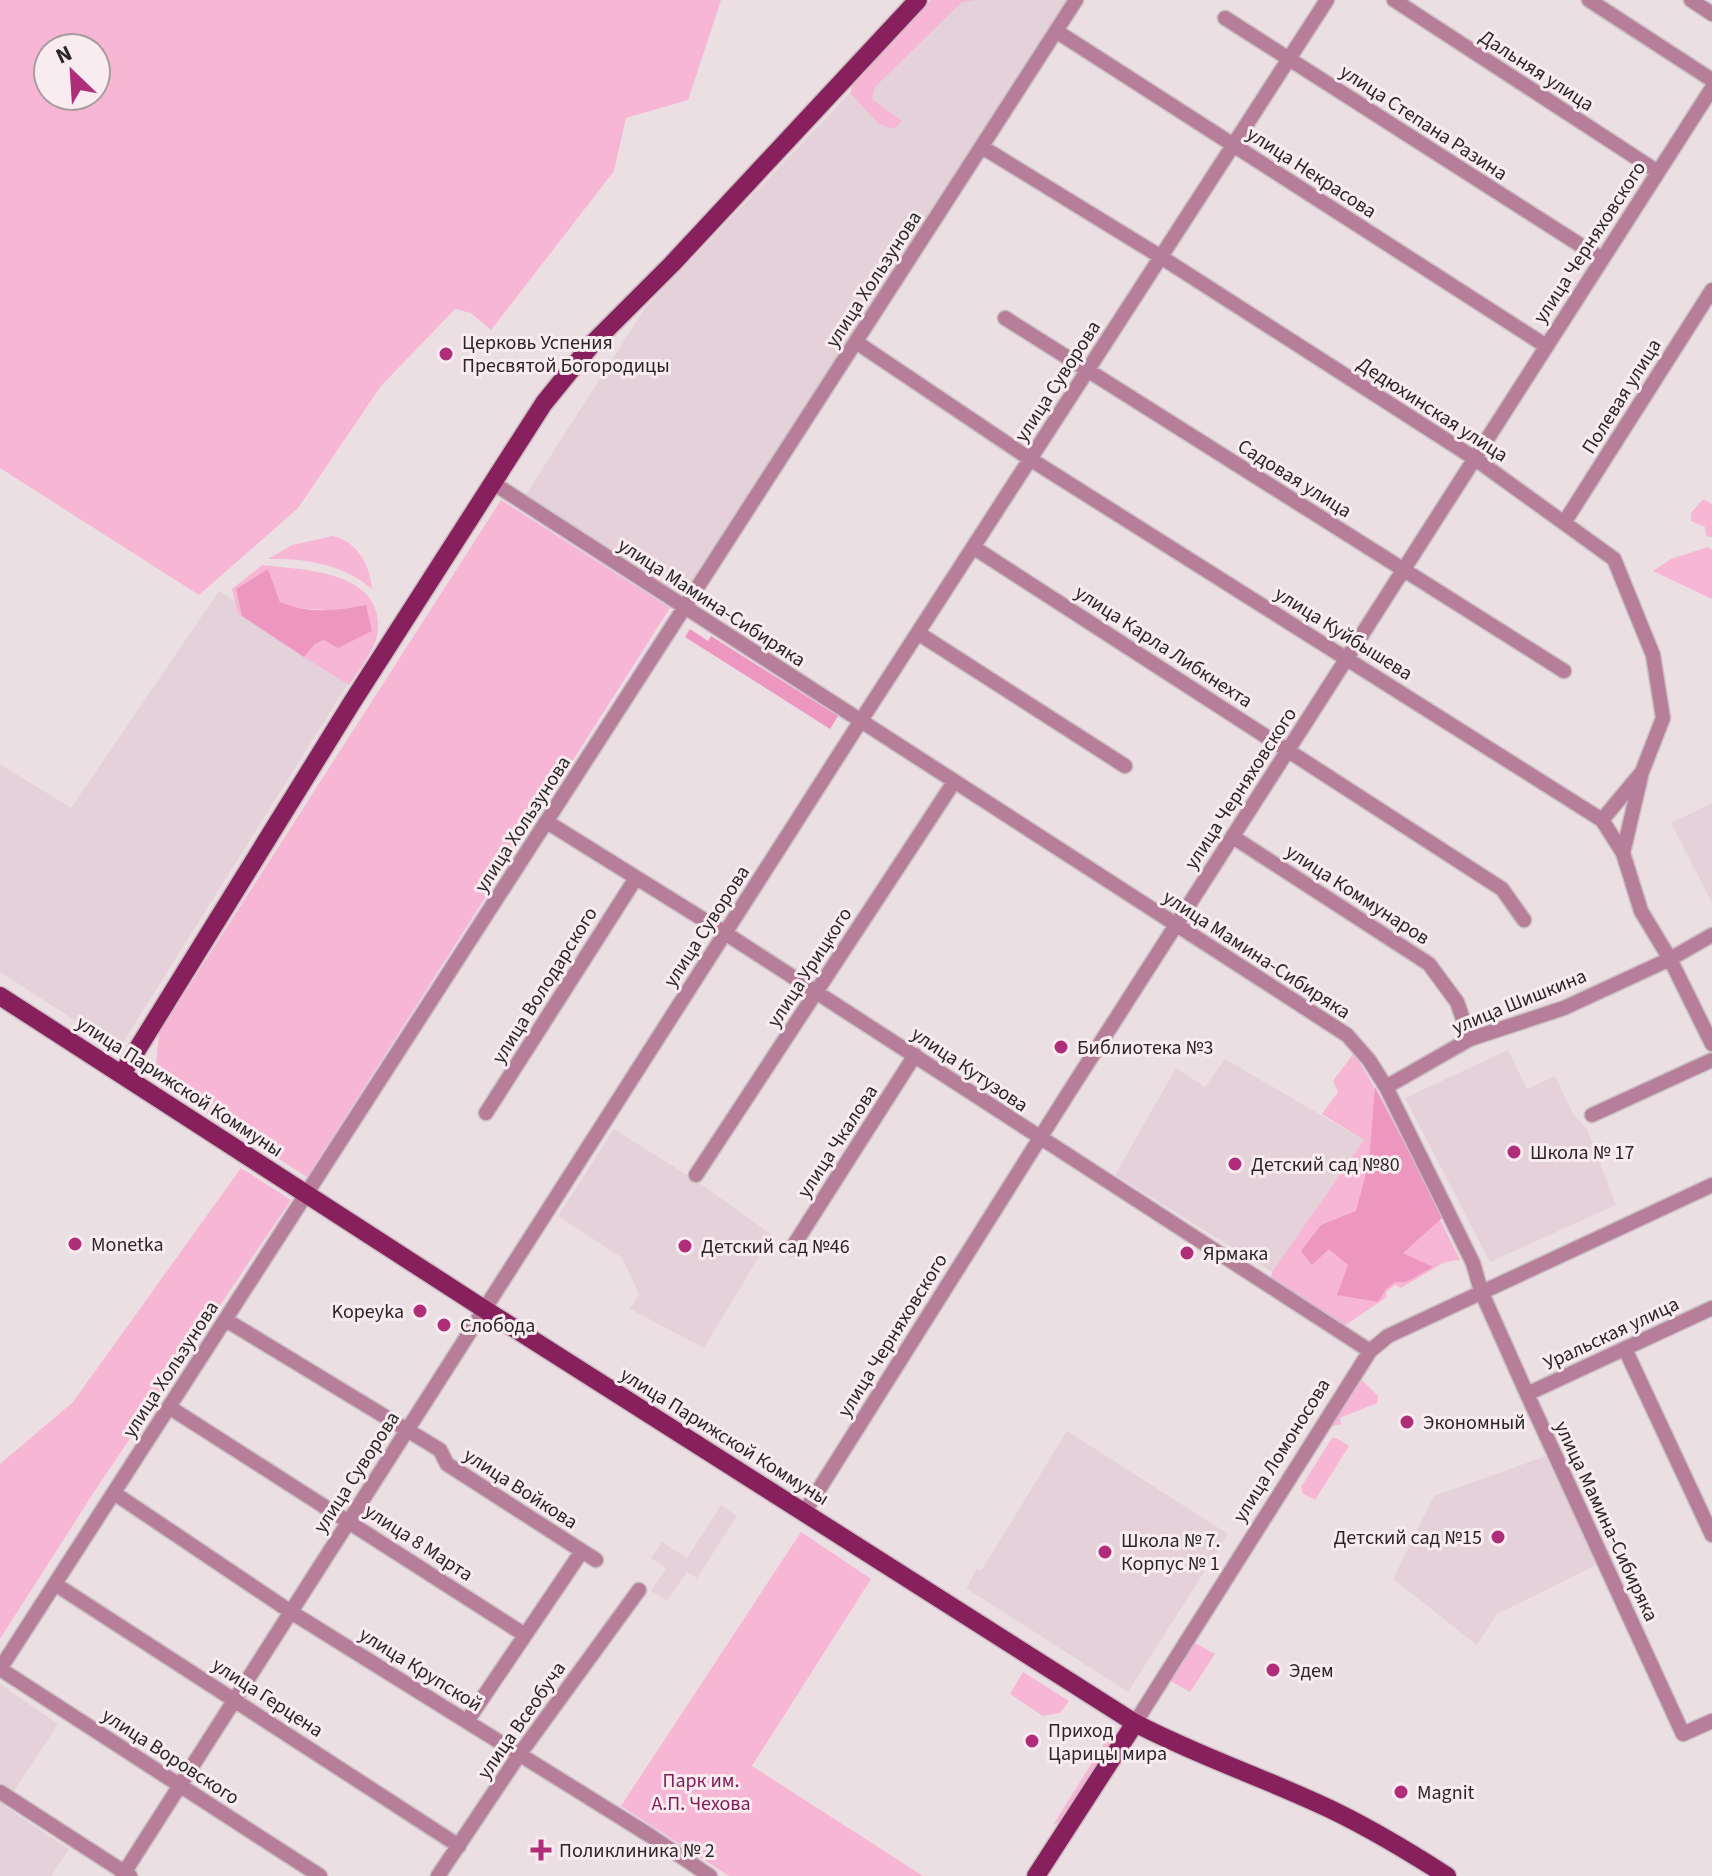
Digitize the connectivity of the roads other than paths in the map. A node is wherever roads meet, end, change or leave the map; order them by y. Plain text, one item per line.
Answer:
1 (918, 0) edge
2 (1076, 0) edge
3 (1327, 0) edge
4 (1394, 0) edge
5 (1589, 0) edge
6 (1691, 0) edge
7 (1712, 14) edge
8 (1225, 18) dead end
9 (1056, 31) junction
10 (1289, 59) junction
11 (1712, 80) edge
12 (1712, 88) edge
13 (1233, 145) junction
14 (982, 147) junction
15 (1658, 172) junction
16 (1161, 257) junction
17 (1602, 259) junction
18 (1712, 290) edge
19 (1005, 318) dead end
20 (856, 342) junction
21 (1546, 346) junction
22 (1088, 370) junction
23 (1474, 458) junction
24 (1030, 459) junction
25 (493, 483) junction
26 (1564, 523) junction
27 (973, 547) junction
28 (1403, 570) junction
29 (685, 609) junction
30 (918, 633) junction
31 (1347, 659) junction
32 (1564, 671) dead end
33 (860, 722) junction
34 (1289, 751) junction
35 (1125, 766) dead end
36 (1642, 772) junction
37 (954, 782) junction
38 (1602, 820) junction
39 (547, 822) junction
40 (1233, 837) junction
41 (1623, 853) junction
42 (636, 878) junction
43 (1524, 920) dead end
44 (1176, 925) junction
45 (725, 933) junction
46 (1712, 935) edge
47 (1670, 959) junction
48 (816, 992) junction
49 (0, 996) edge
50 (1470, 1039) junction
51 (1712, 1044) edge
52 (915, 1055) junction
53 (1712, 1060) edge
54 (122, 1074) junction
55 (1386, 1087) junction
56 (486, 1113) dead end
57 (1592, 1115) dead end
58 (1040, 1139) junction
59 (696, 1175) dead end
60 (1712, 1185) edge
61 (307, 1194) junction
62 (792, 1248) dead end
63 (1481, 1291) junction
64 (1712, 1308) edge
65 (484, 1309) junction
66 (226, 1320) junction
67 (1625, 1349) junction
68 (1370, 1351) junction
69 (1527, 1394) junction
70 (169, 1407) junction
71 (407, 1430) junction
72 (114, 1493) junction
73 (804, 1513) junction
74 (348, 1521) junction
75 (1712, 1535) edge
76 (582, 1551) junction
77 (596, 1560) dead end
78 (55, 1584) junction
79 (639, 1590) dead end
80 (291, 1612) junction
81 (525, 1635) junction
82 (0, 1669) edge
83 (235, 1699) junction
84 (467, 1721) junction
85 (1712, 1721) edge
86 (1135, 1723) junction
87 (519, 1755) junction
88 (180, 1785) junction
89 (0, 1792) edge
90 (459, 1846) junction
91 (126, 1875) edge
92 (320, 1876) edge
93 (438, 1876) edge
94 (710, 1876) edge
95 (1036, 1876) edge
96 (1447, 1876) edge

1 - 25 main road
2 - 9 street, улица Хользунова
3 - 10 street, улица Суворова
4 - 15 street, Дальняя улица
5 - 11 street
6 - 7 street
8 - 10 street, улица Степана Разина
9 - 13 street, улица Некрасова
9 - 14 street, улица Хользунова
10 - 13 street, улица Суворова
10 - 17 street, улица Степана Разина
12 - 15 street, улица Черняховского
13 - 16 street, улица Суворова
13 - 21 street, улица Некрасова
14 - 16 street, Дедюхинская улица
14 - 20 street, улица Хользунова
15 - 17 street, улица Черняховского
16 - 22 street, улица Суворова
16 - 23 street, Дедюхинская улица
17 - 21 street, улица Черняховского
18 - 26 street, Полевая улица
19 - 22 street, Садовая улица
20 - 24 street, улица Куйбышева
20 - 29 street, улица Хользунова
21 - 23 street, улица Черняховского
22 - 24 street, улица Суворова
22 - 28 street, Садовая улица
23 - 26 street, Дедюхинская улица
23 - 28 street, улица Черняховского
24 - 27 street, улица Суворова
24 - 31 street, улица Куйбышева
25 - 29 street, улица Мамина-Сибиряка
25 - 54 main road
26 - 36 street, Дедюхинская улица
27 - 30 street, улица Суворова
27 - 34 street, улица Карла Либкнехта
28 - 31 street, улица Черняховского
28 - 32 street, Садовая улица
29 - 33 street, улица Мамина-Сибиряка
29 - 39 street, улица Хользунова
30 - 33 street, улица Суворова
30 - 35 street
31 - 34 street, улица Черняховского
31 - 38 street, улица Куйбышева
33 - 37 street, улица Мамина-Сибиряка
33 - 45 street, улица Суворова
34 - 40 street, улица Черняховского
34 - 43 street, улица Карла Либкнехта
36 - 38 street, Дедюхинская улица
36 - 41 street
37 - 44 street, улица Мамина-Сибиряка
37 - 48 street, улица Урицкого
38 - 41 street, улица Куйбышева
39 - 42 street, улица Кутузова
39 - 61 street, улица Хользунова
40 - 44 street, улица Черняховского
40 - 50 street, улица Коммунаров
41 - 47 street, улица Куйбышева
42 - 45 street, улица Кутузова
42 - 56 street, улица Володарского
44 - 55 street, улица Мамина-Сибиряка
44 - 58 street, улица Черняховского
45 - 48 street, улица Кутузова
45 - 65 street, улица Суворова
46 - 47 street, улица Шишкина
47 - 50 street, улица Шишкина
47 - 51 street, улица Куйбышева
48 - 52 street, улица Кутузова
48 - 59 street, улица Урицкого
49 - 54 main road, улица Парижской Коммуны
50 - 55 street, улица Шишкина
52 - 58 street, улица Кутузова
52 - 62 street, улица Чкалова
53 - 57 street
54 - 61 main road, улица Парижской Коммуны
55 - 63 street, улица Мамина-Сибиряка
58 - 68 street, улица Кутузова
58 - 73 street, улица Черняховского
60 - 63 street, улица Ломоносова
61 - 65 main road, улица Парижской Коммуны
61 - 66 street, улица Хользунова
63 - 68 street, улица Ломоносова
63 - 69 street, улица Мамина-Сибиряка
64 - 67 street, Уральская улица
65 - 71 street, улица Суворова
65 - 73 main road, улица Парижской Коммуны
66 - 70 street, улица Хользунова
66 - 71 street, улица Войкова
67 - 69 street, Уральская улица
67 - 75 street
68 - 86 street, улица Ломоносова
69 - 85 street, улица Мамина-Сибиряка
70 - 72 street, улица Хользунова
70 - 74 street, улица 8 Марта
71 - 74 street, улица Суворова
71 - 76 street, улица Войкова
72 - 78 street, улица Хользунова
72 - 80 street, улица Крупской
73 - 86 main road, улица Парижской Коммуны
74 - 80 street, улица Суворова
74 - 81 street, улица 8 Марта
76 - 77 street, улица Войкова
76 - 81 street
78 - 82 street, улица Хользунова
78 - 83 street, улица Герцена
79 - 87 street, улица Всеобуча
80 - 83 street, улица Суворова
80 - 84 street, улица Крупской
81 - 84 street
82 - 88 street, улица Воровского
83 - 88 street, улица Суворова
83 - 90 street, улица Герцена
84 - 87 street, улица Крупской
86 - 95 main road, улица Ломоносова
86 - 96 main road, улица Парижской Коммуны
87 - 90 street, улица Всеобуча
87 - 94 street, улица Крупской
88 - 91 street, улица Суворова
88 - 92 street, улица Воровского
89 - 91 street
90 - 93 street, улица Всеобуча

